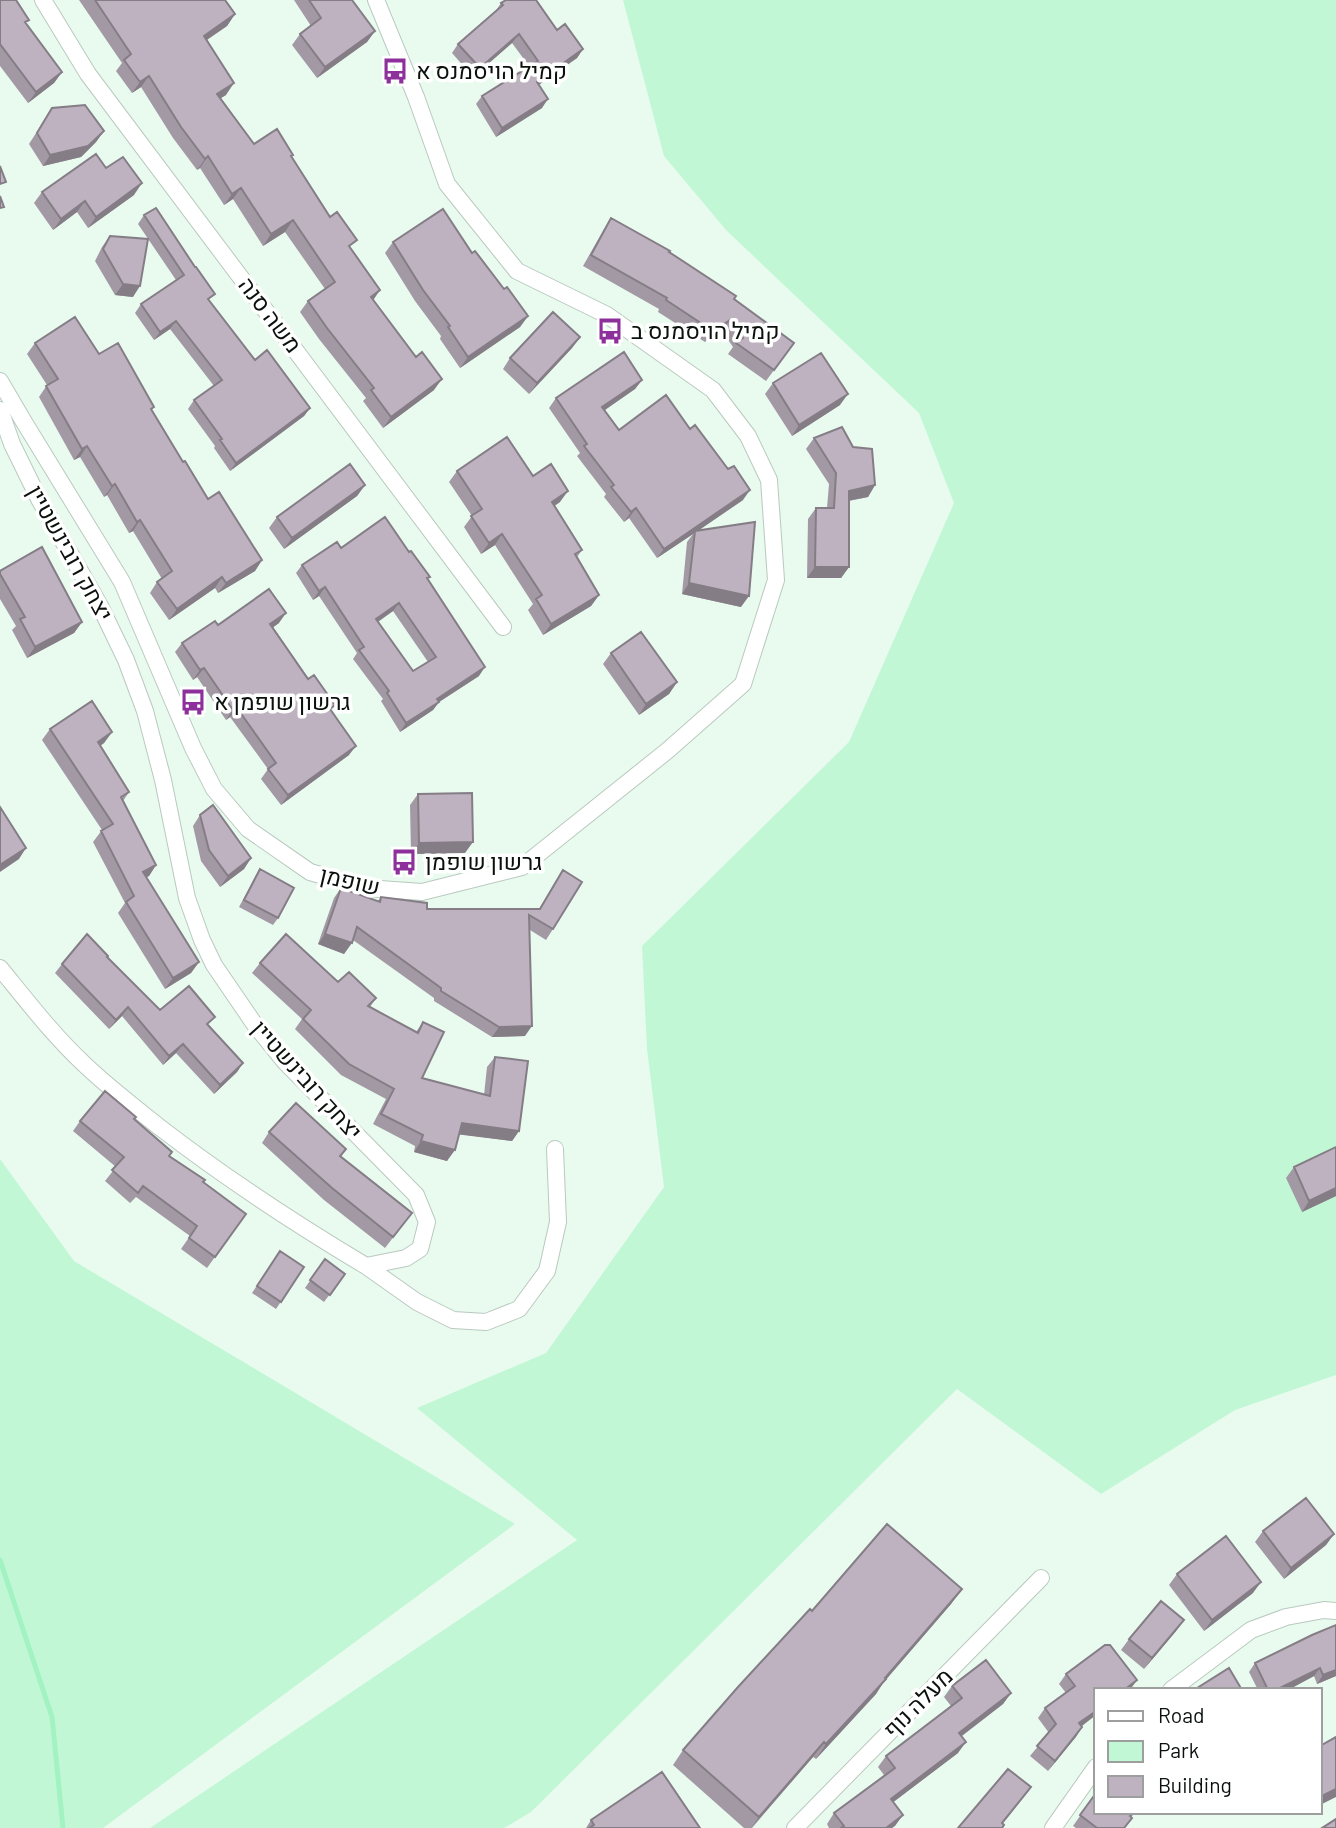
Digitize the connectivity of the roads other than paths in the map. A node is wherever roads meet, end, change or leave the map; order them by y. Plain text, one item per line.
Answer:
1 (43, 0) edge
2 (376, 0) edge
3 (0, 381) edge
4 (0, 410) edge
5 (24, 422) junction
6 (12, 444) junction
7 (502, 627) dead end
8 (0, 968) edge
9 (555, 1149) dead end
10 (366, 1266) junction
11 (1041, 1578) dead end
12 (1336, 1611) edge
13 (1174, 1688) edge
14 (1094, 1770) edge
15 (795, 1828) edge
16 (1053, 1828) edge

1 - 7 street, משה סנה
2 - 5 street, שופמן
3 - 5 street, שופמן
4 - 6 street, יצחק רובינשטיין
5 - 6 street
6 - 10 street, יצחק רובינשטיין
8 - 10 street
9 - 10 street
11 - 15 street, מעלה נוף
12 - 13 street
14 - 16 street

